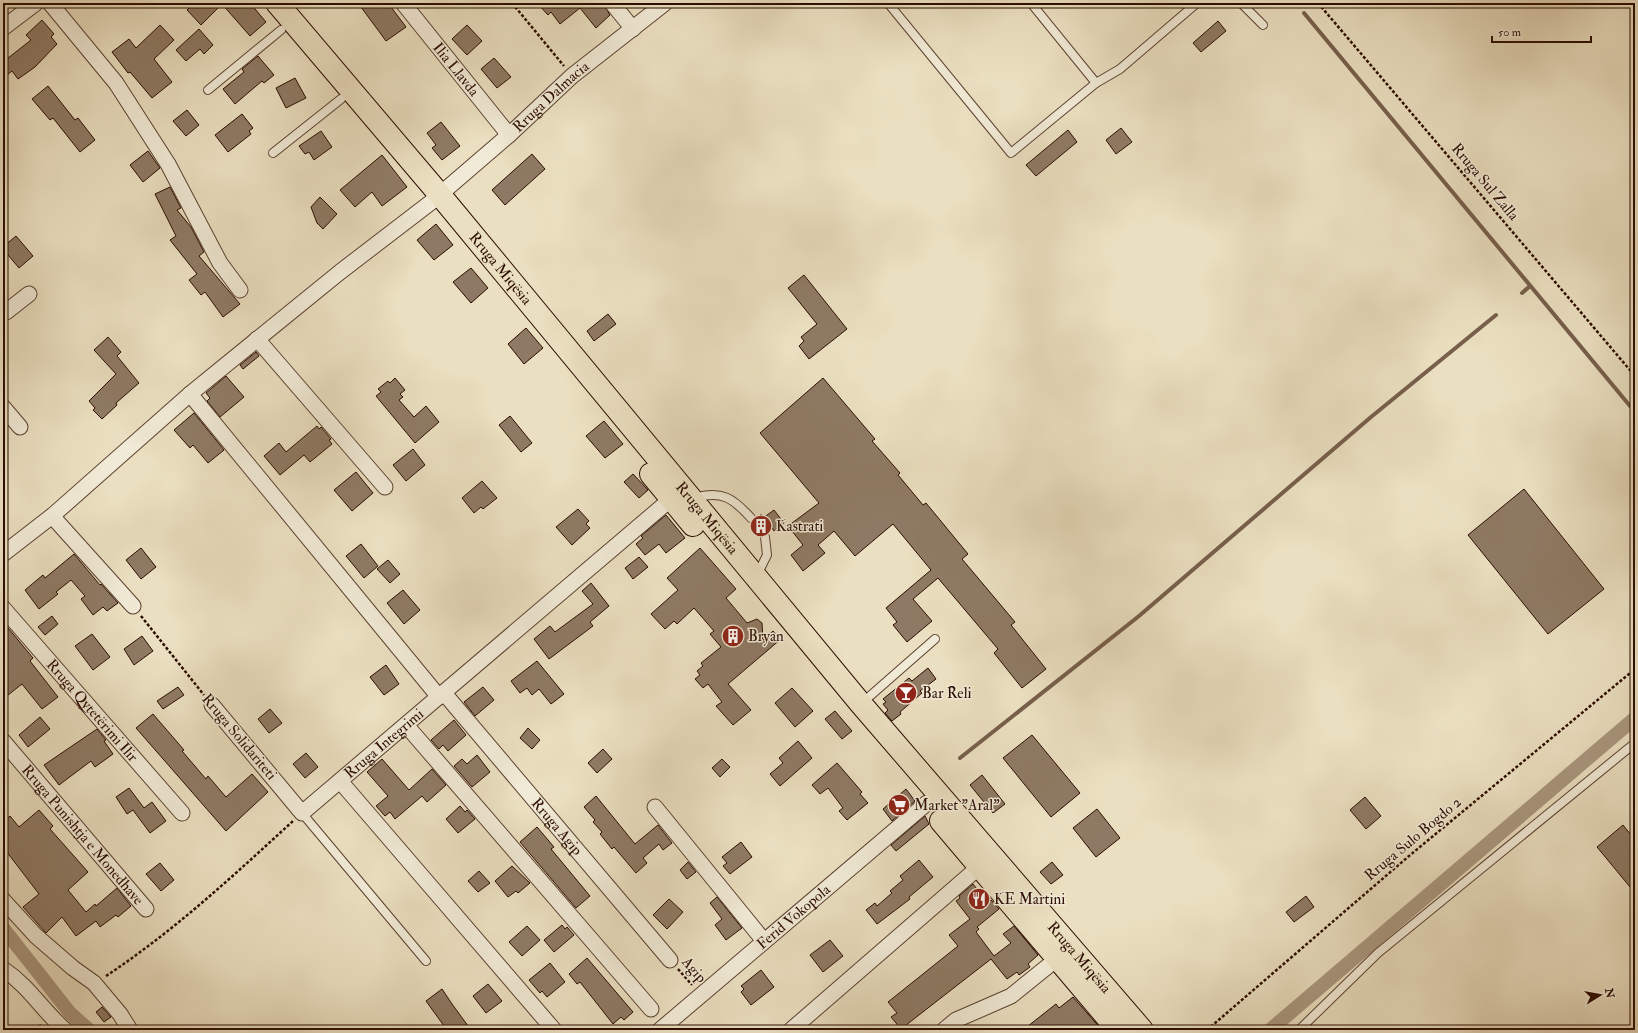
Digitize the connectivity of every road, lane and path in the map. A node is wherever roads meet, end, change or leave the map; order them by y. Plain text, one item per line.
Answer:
1 (36, 3) edge
2 (50, 3) edge
3 (259, 3) edge
4 (276, 3) edge
5 (403, 3) edge
6 (512, 3) edge
7 (612, 3) edge
8 (665, 3) edge
9 (888, 3) edge
10 (1031, 3) edge
11 (1197, 3) edge
12 (1241, 3) edge
13 (1318, 3) edge
14 (15, 10) edge
15 (1264, 25) dead end
16 (3, 28) edge
17 (633, 29) junction
18 (282, 30) junction
19 (572, 76) junction
20 (1096, 84) junction
21 (208, 90) dead end
22 (341, 100) junction
23 (509, 135) junction
24 (273, 153) dead end
25 (435, 199) junction
26 (240, 290) dead end
27 (29, 294) dead end
28 (3, 312) edge
29 (258, 338) junction
30 (1635, 376) edge
31 (190, 394) junction
32 (3, 407) edge
33 (20, 427) dead end
34 (385, 487) dead end
35 (681, 499) junction
36 (52, 516) junction
37 (752, 518) dead end
38 (765, 537) dead end
39 (3, 554) edge
40 (756, 578) junction
41 (133, 606) joint
42 (3, 608) edge
43 (935, 639) dead end
44 (1635, 669) edge
45 (442, 695) junction
46 (861, 704) junction
47 (212, 705) joint
48 (406, 725) junction
49 (3, 741) edge
50 (1635, 743) edge
51 (340, 782) junction
52 (927, 803) junction
53 (655, 807) dead end
54 (182, 813) dead end
55 (302, 813) junction
56 (979, 867) junction
57 (3, 900) edge
58 (146, 909) dead end
59 (764, 941) junction
60 (1058, 958) junction
61 (426, 960) dead end
62 (670, 960) joint
63 (3, 969) edge
64 (94, 983) junction
65 (701, 995) junction
66 (651, 1009) dead end
67 (65, 1030) edge
68 (130, 1030) edge
69 (554, 1030) edge
70 (660, 1030) edge
71 (790, 1030) edge
72 (944, 1030) edge
73 (1118, 1030) edge
74 (1142, 1030) edge
75 (1207, 1030) edge
76 (1299, 1030) edge

1 - 14 street
2 - 26 street
3 - 18 main road, Rruga Miqësia
4 - 25 main road, Rruga Miqësia
5 - 23 street, Ilia Llavda
6 - 19 path
7 - 17 street
8 - 17 street, Rruga Dalmacia
9 - 20 lane
10 - 20 lane
11 - 20 lane
12 - 15 lane
13 - 30 path, Rruga Sul Zalla
14 - 16 street
17 - 19 street, Rruga Dalmacia
18 - 21 lane
18 - 22 main road, Rruga Miqësia
19 - 23 street, Rruga Dalmacia
22 - 24 lane
22 - 25 main road, Rruga Miqësia
23 - 25 street, Rruga Dalmacia
25 - 29 street, Rruga Dalmacia
25 - 35 main road, Rruga Miqësia
27 - 28 street
29 - 31 street, Rruga Dalmacia
29 - 34 street
31 - 36 street, Rruga Dalmacia
31 - 45 street, Rruga Agip
32 - 33 street
35 - 37 lane
35 - 40 main road, Rruga Miqësia
35 - 45 street, Rruga Integrimi
35 - 52 main road, Rruga Miqësia
36 - 39 street, Rruga Dalmacia
36 - 41 street
38 - 40 lane
40 - 46 main road, Rruga Miqësia
41 - 47 path, Rruga Solidariteti
42 - 54 street, Rruga Qytetërimi Ilir
43 - 46 lane
44 - 75 path, Rruga Sulo Bogdo 2
45 - 48 street, Rruga Integrimi
45 - 62 street, Rruga Agip
46 - 74 main road, Rruga Miqësia
47 - 55 street, Rruga Solidariteti
48 - 51 street, Rruga Integrimi
48 - 66 street
49 - 58 street, Rruga Punishtja e Monedhave
50 - 76 lane
51 - 55 street, Rruga Integrimi
51 - 69 street
52 - 56 main road, Rruga Miqësia
52 - 59 street, Ferid Vokopola
53 - 59 street
55 - 61 lane, Rruga Solidariteti
55 - 64 path
56 - 60 main road, Rruga Miqësia
56 - 71 street
57 - 64 street
59 - 65 street, Ferid Vokopola
60 - 72 street
60 - 73 main road, Rruga Miqësia
62 - 65 path, Agip
63 - 67 street
64 - 68 street
65 - 70 street, Ferid Vokopola

